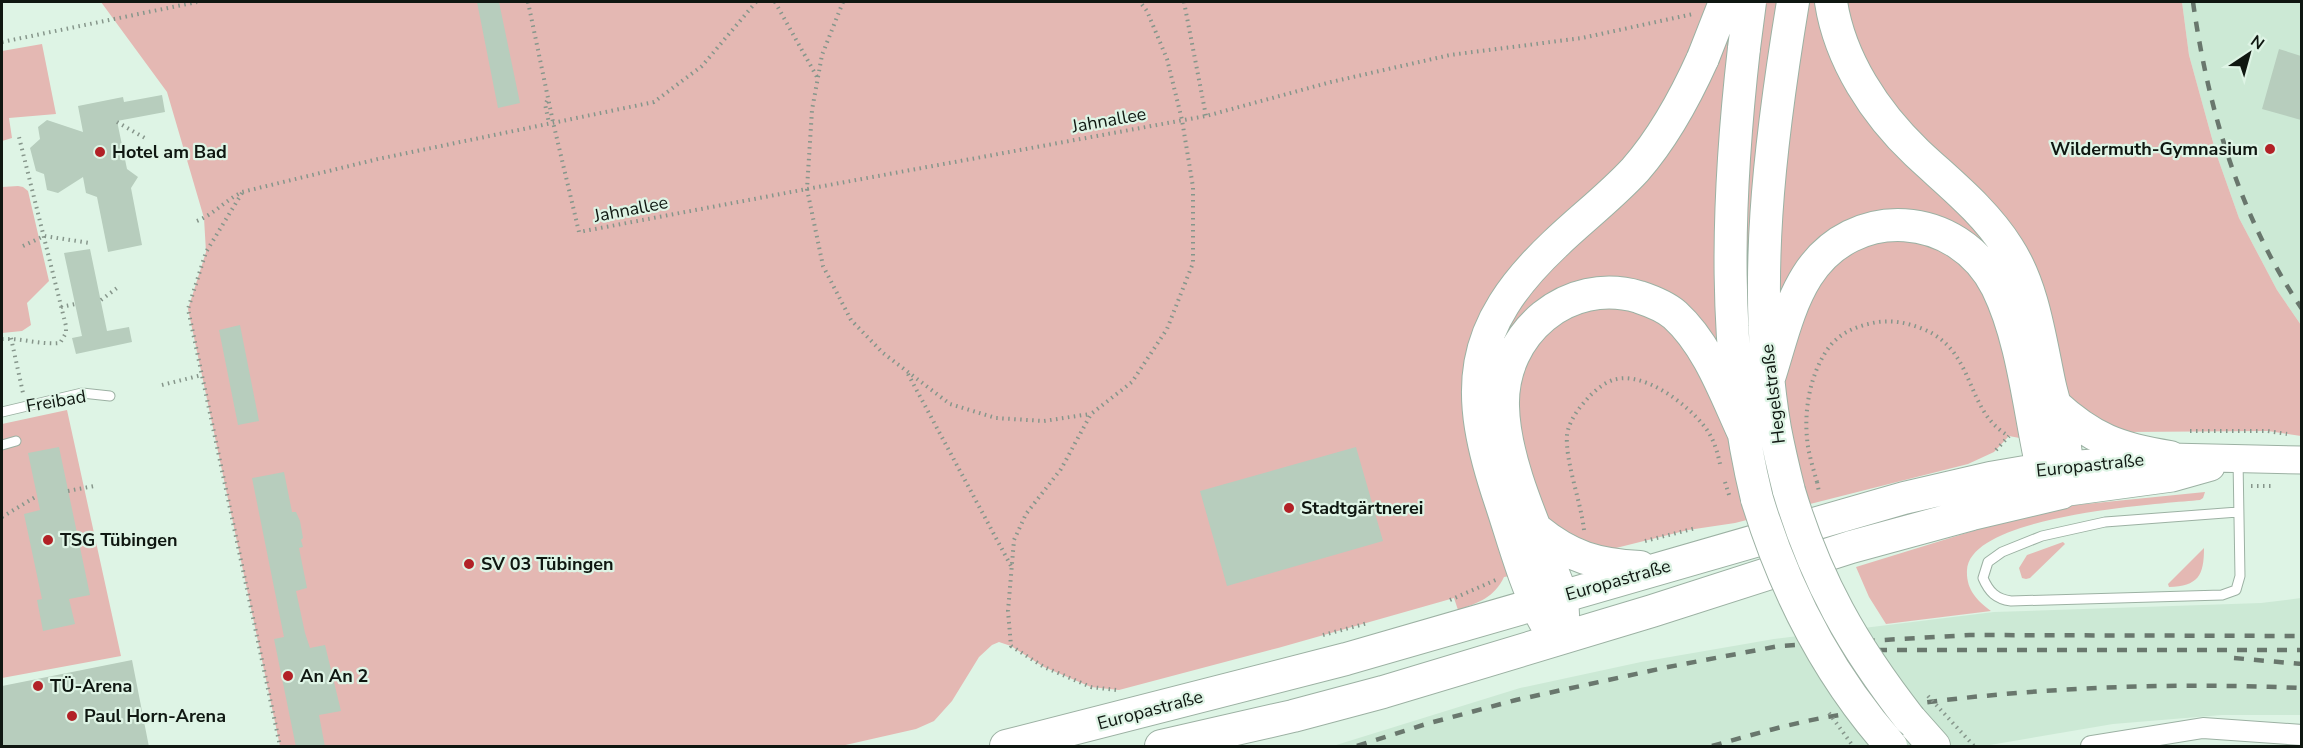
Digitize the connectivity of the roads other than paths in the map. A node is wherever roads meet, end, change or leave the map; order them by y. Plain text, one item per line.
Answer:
1 (1750, 2) edge
2 (1794, 2) edge
3 (1713, 7) edge
4 (1834, 15) edge
5 (1769, 378) junction
6 (110, 396) dead end
7 (2054, 404) junction
8 (2, 412) edge
9 (1743, 432) junction
10 (16, 441) dead end
11 (2, 445) edge
12 (2170, 457) junction
13 (2238, 460) junction
14 (2301, 460) edge
15 (2057, 475) junction
16 (2238, 512) junction
17 (1536, 530) junction
18 (1660, 568) junction
19 (1550, 600) junction
20 (1558, 639) junction
21 (2301, 735) edge
22 (1006, 747) edge
23 (1161, 747) edge
24 (1891, 747) edge
25 (1934, 747) edge
26 (2091, 747) edge

1 - 9 main road, Hegelstraße, bridge
2 - 5 main road, Hegelstraße
3 - 19 main road, bridge
4 - 7 main road
5 - 15 main road
5 - 25 main road, Hegelstraße, bridge
6 - 8 lane, Freibad
7 - 12 main road
7 - 15 main road
9 - 17 main road
9 - 24 main road, Hegelstraße, bridge
10 - 11 lane
12 - 13 street, Europastraße
12 - 15 street, Europastraße
13 - 14 street, Europastraße
13 - 15 street, Europastraße
13 - 16 lane
15 - 18 main road, Europastraße
15 - 20 main road, Europastraße
16 - 16 lane
17 - 18 main road
17 - 19 main road
18 - 19 main road, Europastraße
19 - 20 main road
19 - 22 main road, Europastraße
20 - 23 main road, Europastraße
21 - 26 street

